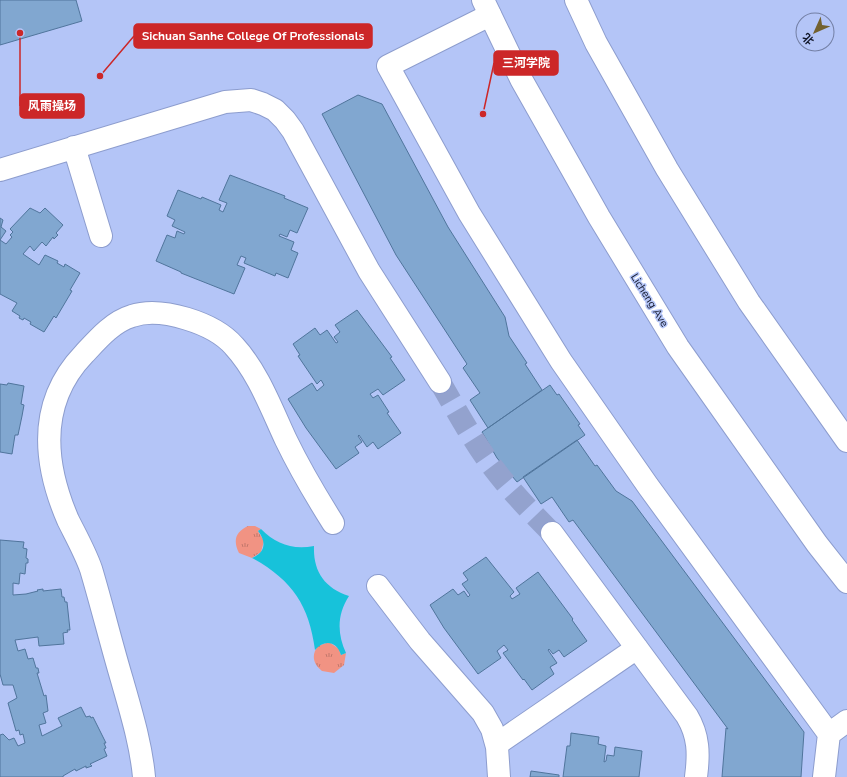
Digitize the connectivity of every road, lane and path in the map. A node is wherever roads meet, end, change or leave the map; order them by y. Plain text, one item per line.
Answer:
1 (576, 0) edge
2 (487, 8) edge
3 (74, 148) junction
4 (0, 170) edge
5 (101, 236) dead end
6 (440, 382) tunnel mouth
7 (847, 441) edge
8 (334, 522) dead end
9 (552, 533) tunnel mouth
10 (847, 582) edge
11 (378, 586) dead end
12 (637, 648) junction
13 (847, 721) edge
14 (829, 734) junction
15 (497, 744) junction
16 (144, 777) edge
17 (500, 777) edge
18 (696, 777) edge
19 (824, 777) edge

1 - 7 main road
2 - 10 main road, Licheng Ave
2 - 14 main road
3 - 4 main road
3 - 5 main road
3 - 6 main road
8 - 16 main road
9 - 12 main road
11 - 15 main road
12 - 15 main road
12 - 18 main road
13 - 14 main road
14 - 19 main road
15 - 17 main road

